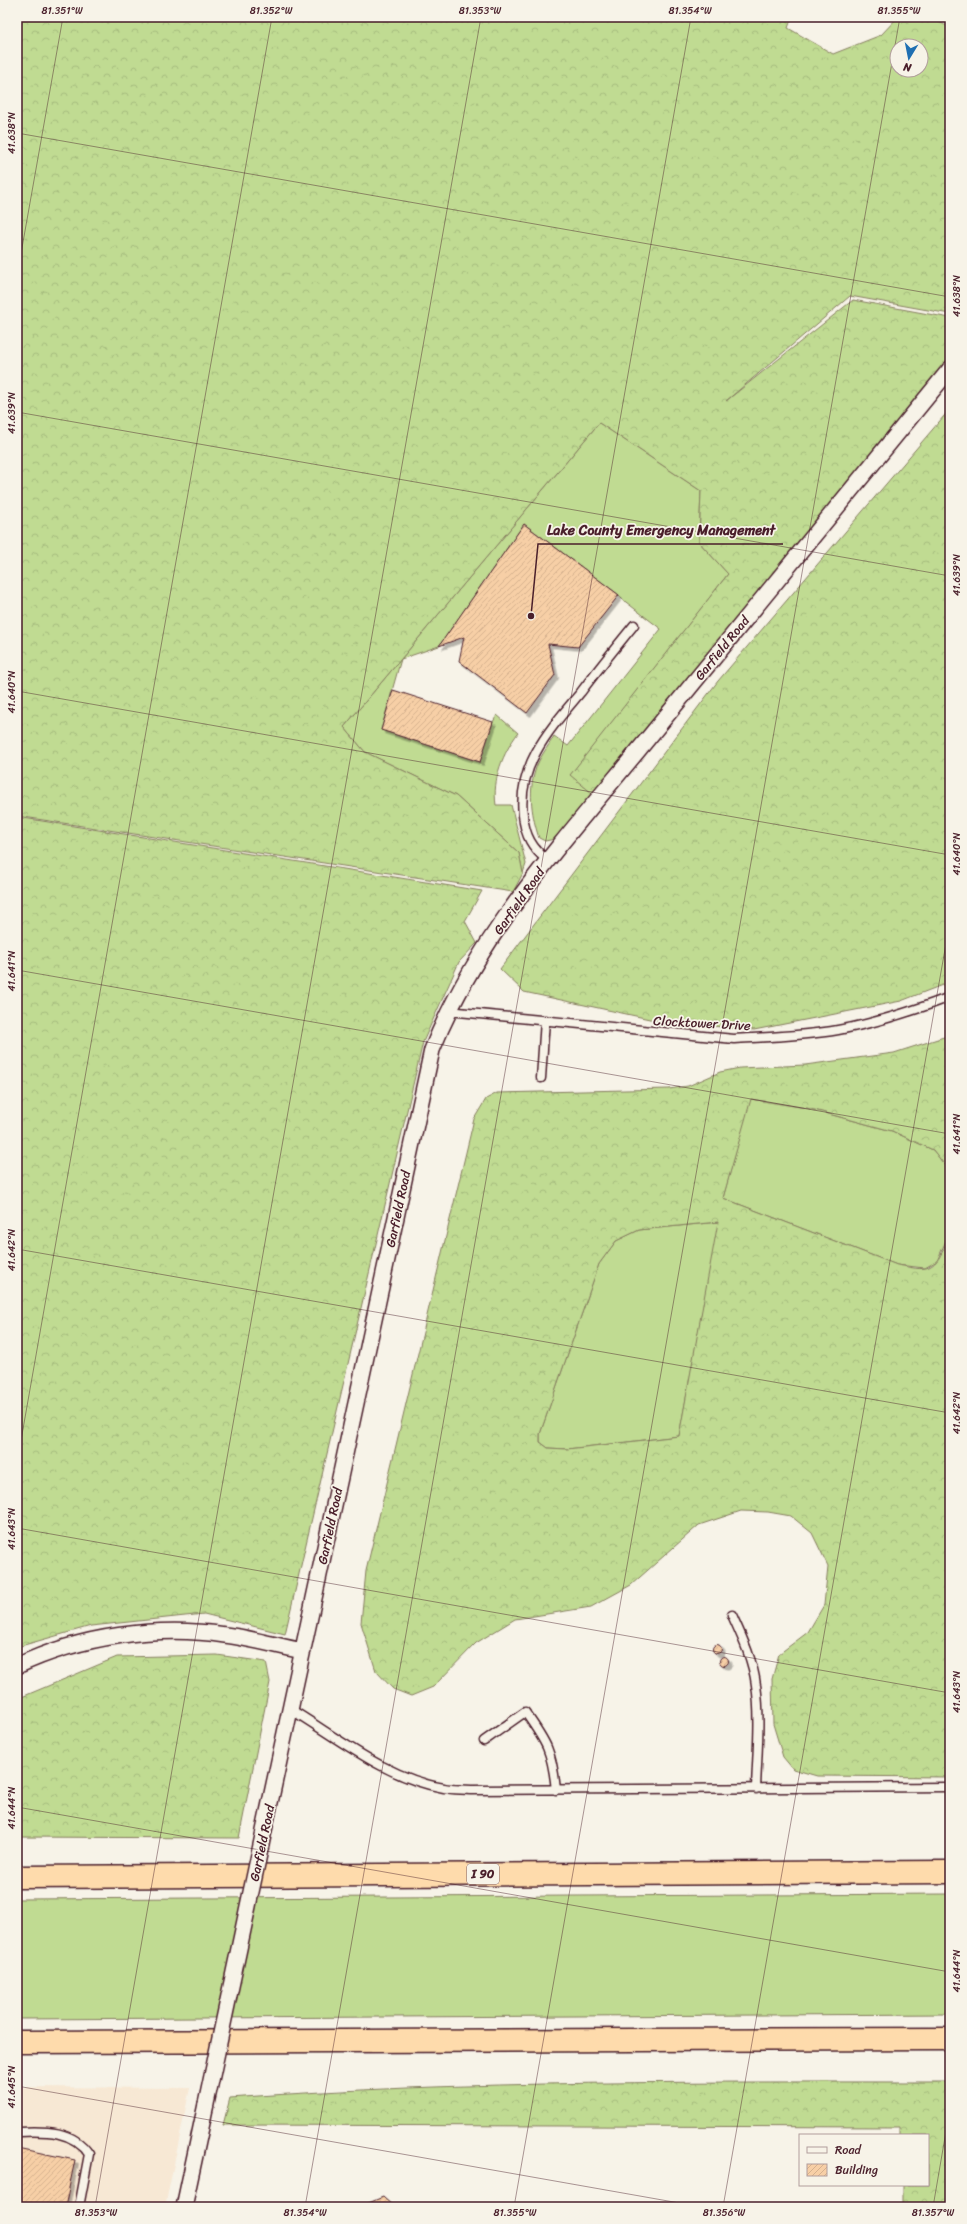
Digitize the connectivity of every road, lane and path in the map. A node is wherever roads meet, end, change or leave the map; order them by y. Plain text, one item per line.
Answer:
1 (950, 369) edge
2 (634, 625) dead end
3 (548, 861) junction
4 (950, 997) edge
5 (447, 1011) junction
6 (545, 1020) junction
7 (541, 1078) dead end
8 (732, 1615) dead end
9 (303, 1651) junction
10 (17, 1666) edge
11 (290, 1709) junction
12 (484, 1741) dead end
13 (950, 1787) edge
14 (756, 1789) junction
15 (556, 1790) junction
16 (950, 1872) edge
17 (17, 1877) edge
18 (950, 2039) edge
19 (17, 2042) edge
20 (17, 2132) edge
21 (79, 2207) edge
22 (184, 2207) edge

1 - 3 street, Garfield Road
2 - 3 lane
3 - 5 street, Garfield Road
4 - 6 lane, Clocktower Drive
5 - 6 lane, Clocktower Drive
5 - 9 street, Garfield Road
6 - 7 lane
8 - 14 lane
9 - 10 street
9 - 11 street, Garfield Road
11 - 15 lane
11 - 22 street, Garfield Road, bridge
12 - 15 lane
13 - 14 lane
14 - 15 lane
16 - 17 highway, I 90
18 - 19 highway
20 - 21 lane

